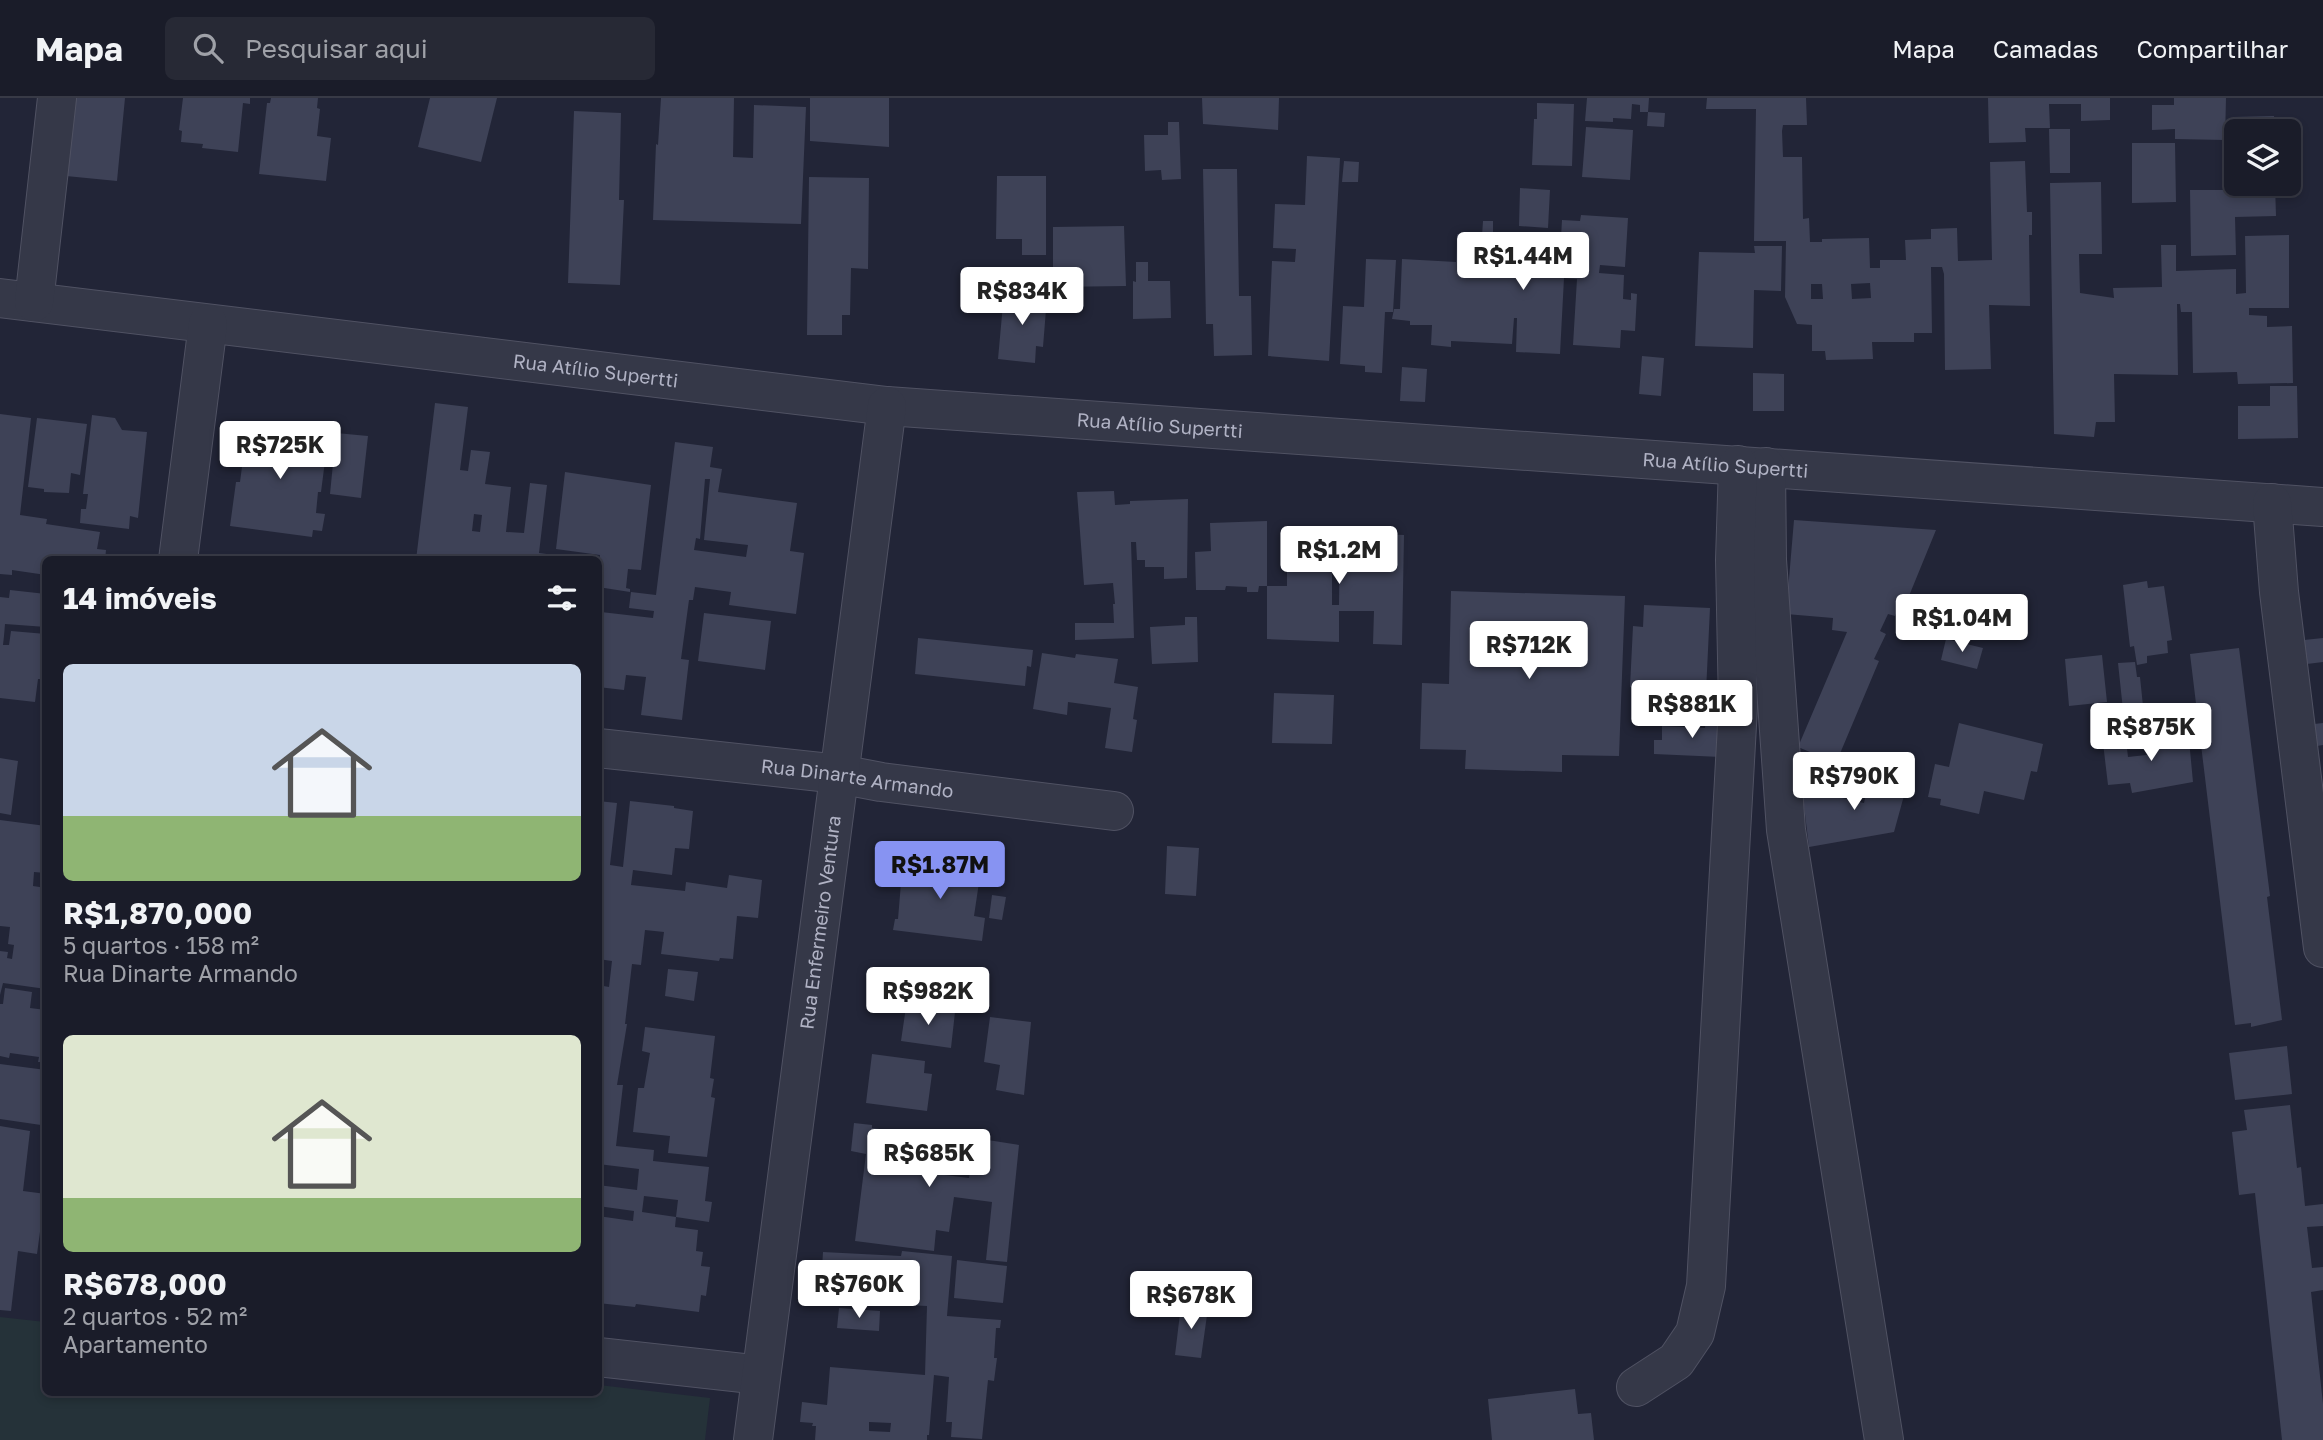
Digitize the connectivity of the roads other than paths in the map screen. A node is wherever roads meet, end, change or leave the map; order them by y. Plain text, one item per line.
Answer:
1 (57, 98) edge
2 (17, 300) edge
3 (208, 324) junction
4 (887, 406) junction
5 (1752, 466) junction
6 (2272, 503) junction
7 (2323, 508) edge
8 (179, 556) edge
9 (602, 748) edge
10 (839, 774) junction
11 (1114, 810) dead end
12 (2323, 948) edge
13 (602, 1357) edge
14 (761, 1375) junction
15 (1636, 1387) dead end
16 (753, 1440) edge
17 (1884, 1440) edge

1 - 2 street
2 - 3 street, Rua Atílio Supertti
3 - 4 street, Rua Atílio Supertti
3 - 8 street
4 - 5 street, Rua Atílio Supertti
4 - 10 street, Rua Enfermeiro Ventura
5 - 6 street, Rua Atílio Supertti
5 - 15 street
5 - 17 street
6 - 7 street, Rua Atílio Supertti
6 - 12 street
9 - 10 street, Rua Dinarte Armando
10 - 11 street, Rua Dinarte Armando
10 - 14 street, Rua Enfermeiro Ventura
13 - 14 street
14 - 16 street, Rua Enfermeiro Ventura

